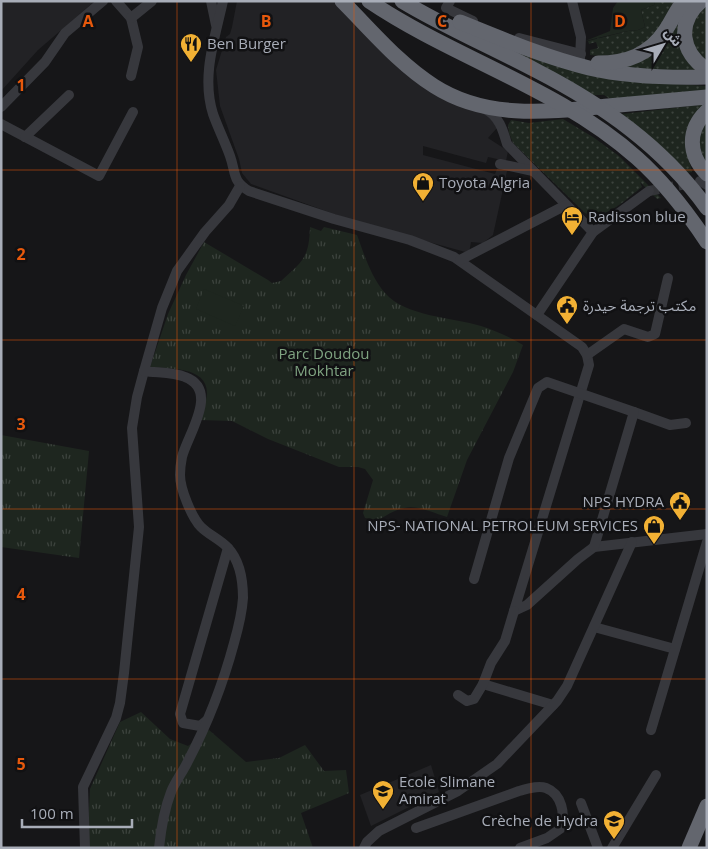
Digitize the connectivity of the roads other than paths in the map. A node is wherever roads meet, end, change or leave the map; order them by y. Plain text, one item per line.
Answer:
1 (103, 1) edge
2 (116, 1) edge
3 (152, 1) edge
4 (212, 1) edge
5 (223, 1) edge
6 (342, 1) edge
7 (369, 1) edge
8 (402, 1) edge
9 (416, 1) edge
10 (450, 1) edge
11 (572, 1) edge
12 (684, 1) edge
13 (701, 1) edge
14 (130, 18) junction
15 (217, 29) junction
16 (532, 51) junction
17 (581, 58) junction
18 (707, 70) edge
19 (131, 76) dead end
20 (707, 77) edge
21 (69, 96) dead end
22 (707, 97) edge
23 (470, 102) junction
24 (1, 107) edge
25 (707, 111) edge
26 (133, 112) dead end
27 (1, 124) edge
28 (25, 137) junction
29 (500, 164) dead end
30 (534, 172) junction
31 (707, 174) edge
32 (653, 185) junction
33 (240, 186) junction
34 (703, 187) edge
35 (566, 205) junction
36 (707, 208) edge
37 (593, 232) junction
38 (707, 242) edge
39 (460, 260) junction
40 (668, 278) dead end
41 (538, 315) junction
42 (587, 355) junction
43 (144, 371) junction
44 (579, 393) junction
45 (634, 412) junction
46 (686, 423) dead end
47 (707, 534) edge
48 (632, 542) junction
49 (707, 542) edge
50 (594, 546) junction
51 (228, 548) junction
52 (474, 579) dead end
53 (514, 611) junction
54 (594, 627) junction
55 (675, 649) junction
56 (483, 684) junction
57 (458, 695) dead end
58 (553, 705) junction
59 (206, 721) junction
60 (651, 730) dead end
61 (656, 775) dead end
62 (581, 803) dead end
63 (707, 806) edge
64 (416, 828) dead end
65 (527, 847) edge
66 (85, 848) edge
67 (159, 848) edge
68 (364, 848) edge
69 (598, 848) edge
70 (612, 848) edge
71 (690, 848) edge

1 - 24 street
2 - 14 street
3 - 14 street
4 - 15 street
5 - 15 street
6 - 23 highway
7 - 32 highway
8 - 34 highway
9 - 16 highway
10 - 17 street
11 - 17 street
12 - 17 highway
13 - 18 highway
14 - 19 street
15 - 33 street
16 - 17 highway
16 - 20 highway
21 - 28 street
22 - 23 highway
23 - 30 street
25 - 31 highway
26 - 28 street
27 - 28 street
29 - 30 street
30 - 35 street
32 - 37 street
32 - 38 highway
33 - 39 street
33 - 43 street
34 - 36 highway
35 - 37 street
35 - 39 street
37 - 41 street
39 - 41 street
40 - 42 street
41 - 42 street
42 - 44 street
43 - 51 street
43 - 66 street
44 - 45 street
44 - 52 street
44 - 53 street
45 - 46 street
45 - 50 street
47 - 48 street
48 - 50 street
48 - 54 street
49 - 55 street
50 - 53 street
51 - 59 street
51 - 59 street
53 - 56 street
54 - 55 street
54 - 58 street
55 - 60 street
56 - 57 street
56 - 58 street
58 - 68 street
59 - 67 street
61 - 70 street
62 - 69 street
63 - 71 highway
64 - 65 street

